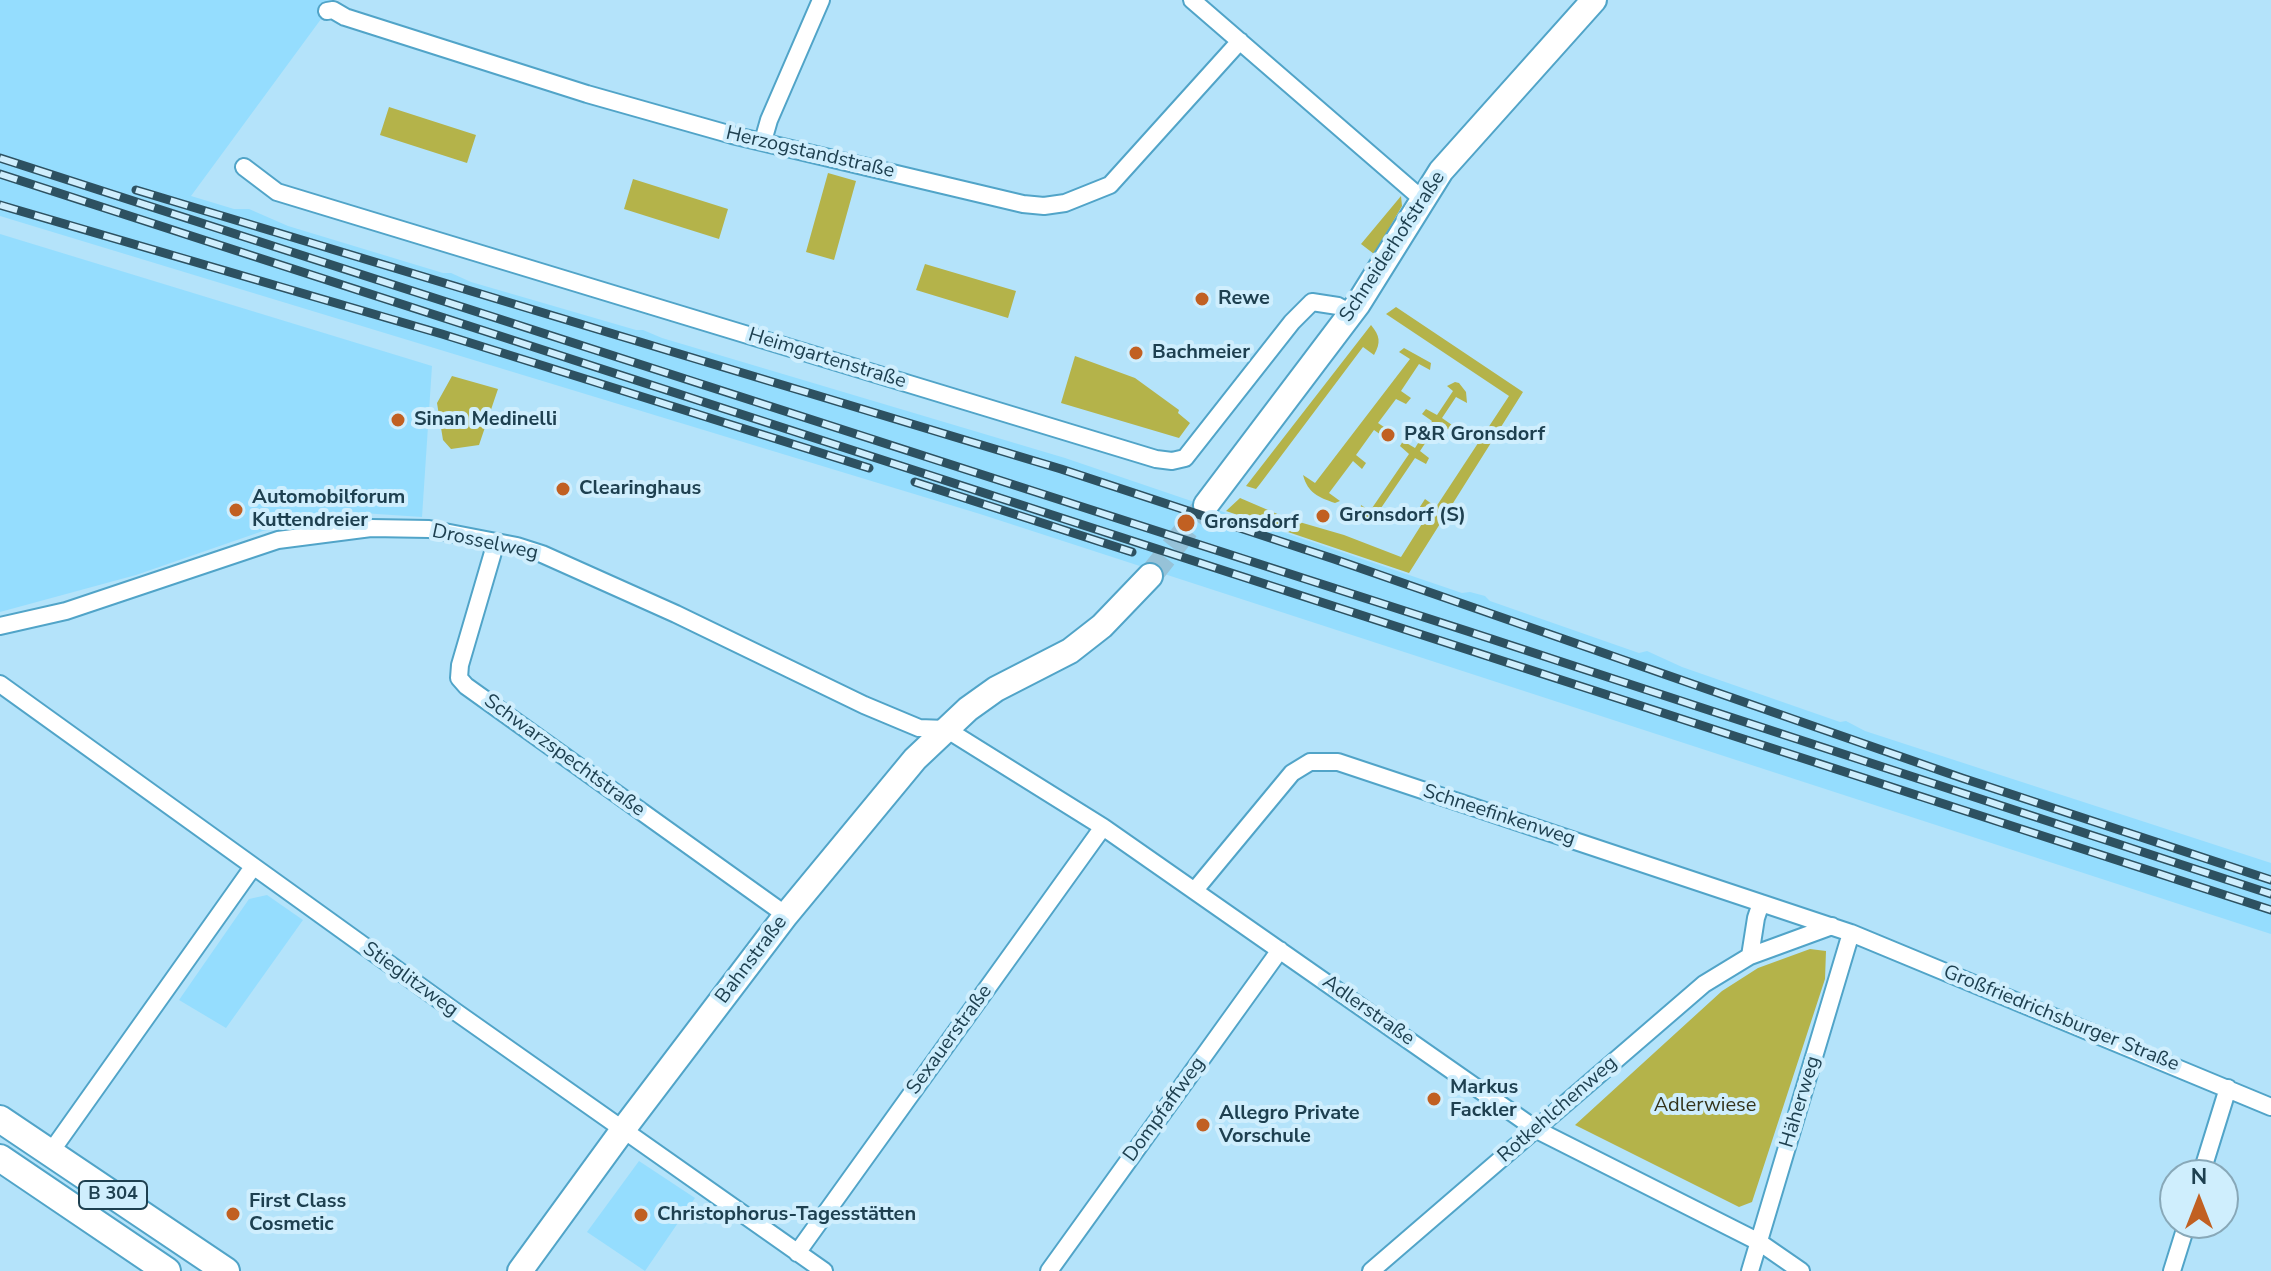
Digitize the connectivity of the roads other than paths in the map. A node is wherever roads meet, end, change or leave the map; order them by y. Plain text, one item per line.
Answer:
1 (821, 0) edge
2 (1192, 0) edge
3 (1591, 1) edge
4 (327, 11) dead end
5 (1240, 41) junction
6 (763, 141) junction
7 (244, 167) dead end
8 (1422, 199) junction
9 (1351, 313) junction
10 (1206, 505) tunnel mouth
11 (496, 542) junction
12 (1150, 576) tunnel mouth
13 (0, 626) edge
14 (0, 684) edge
15 (946, 729) junction
16 (1103, 827) junction
17 (253, 867) junction
18 (1195, 890) junction
19 (1761, 903) junction
20 (786, 915) junction
21 (1832, 926) junction
22 (1851, 933) junction
23 (1280, 950) junction
24 (1750, 956) junction
25 (2228, 1088) junction
26 (2271, 1107) edge
27 (0, 1119) edge
28 (1537, 1130) junction
29 (622, 1131) junction
30 (50, 1153) junction
31 (0, 1158) edge
32 (2206, 1159) edge
33 (2182, 1239) edge
34 (1759, 1242) junction
35 (797, 1253) junction
36 (524, 1270) edge
37 (167, 1271) edge
38 (226, 1271) edge
39 (824, 1271) edge
40 (1049, 1271) edge
41 (1371, 1271) edge
42 (1750, 1271) edge
43 (1801, 1271) edge
44 (2172, 1271) edge

1 - 6 street
2 - 5 street
3 - 8 street, Schneiderhofstraße
4 - 6 street, Herzogstandstraße
5 - 6 street, Herzogstandstraße
5 - 8 street
7 - 9 street, Heimgartenstraße
8 - 9 street, Schneiderhofstraße
9 - 10 street, Schneiderhofstraße
11 - 13 street, Drosselweg
11 - 15 street, Drosselweg
11 - 20 street, Schwarzspechtstraße
12 - 15 street, Bahnstraße
14 - 17 street, Stieglitzweg
15 - 16 street, Adlerstraße
15 - 20 street, Bahnstraße
16 - 18 street, Adlerstraße
16 - 35 street, Sexauerstraße
17 - 29 street, Stieglitzweg
17 - 30 street
18 - 19 street, Schneefinkenweg
18 - 23 street, Adlerstraße
19 - 21 street, Schneefinkenweg
19 - 24 street
20 - 29 street, Bahnstraße
21 - 22 street, Schneefinkenweg
21 - 24 street, Rotkehlchenweg
22 - 25 street, Großfriedrichsburger Straße
22 - 34 street, Häherweg
23 - 28 street, Adlerstraße
23 - 40 street, Dompfaffweg
24 - 28 street, Rotkehlchenweg
25 - 26 street, Großfriedrichsburger Straße
25 - 32 street
27 - 30 main road, B 304
28 - 34 street, Adlerstraße
28 - 41 street, Rotkehlchenweg
29 - 35 street, Stieglitzweg
29 - 36 street, Bahnstraße
30 - 38 main road, B 304
31 - 37 main road, B 304
33 - 44 street
34 - 42 street, Häherweg
34 - 43 street, Adlerstraße
35 - 39 street, Stieglitzweg

